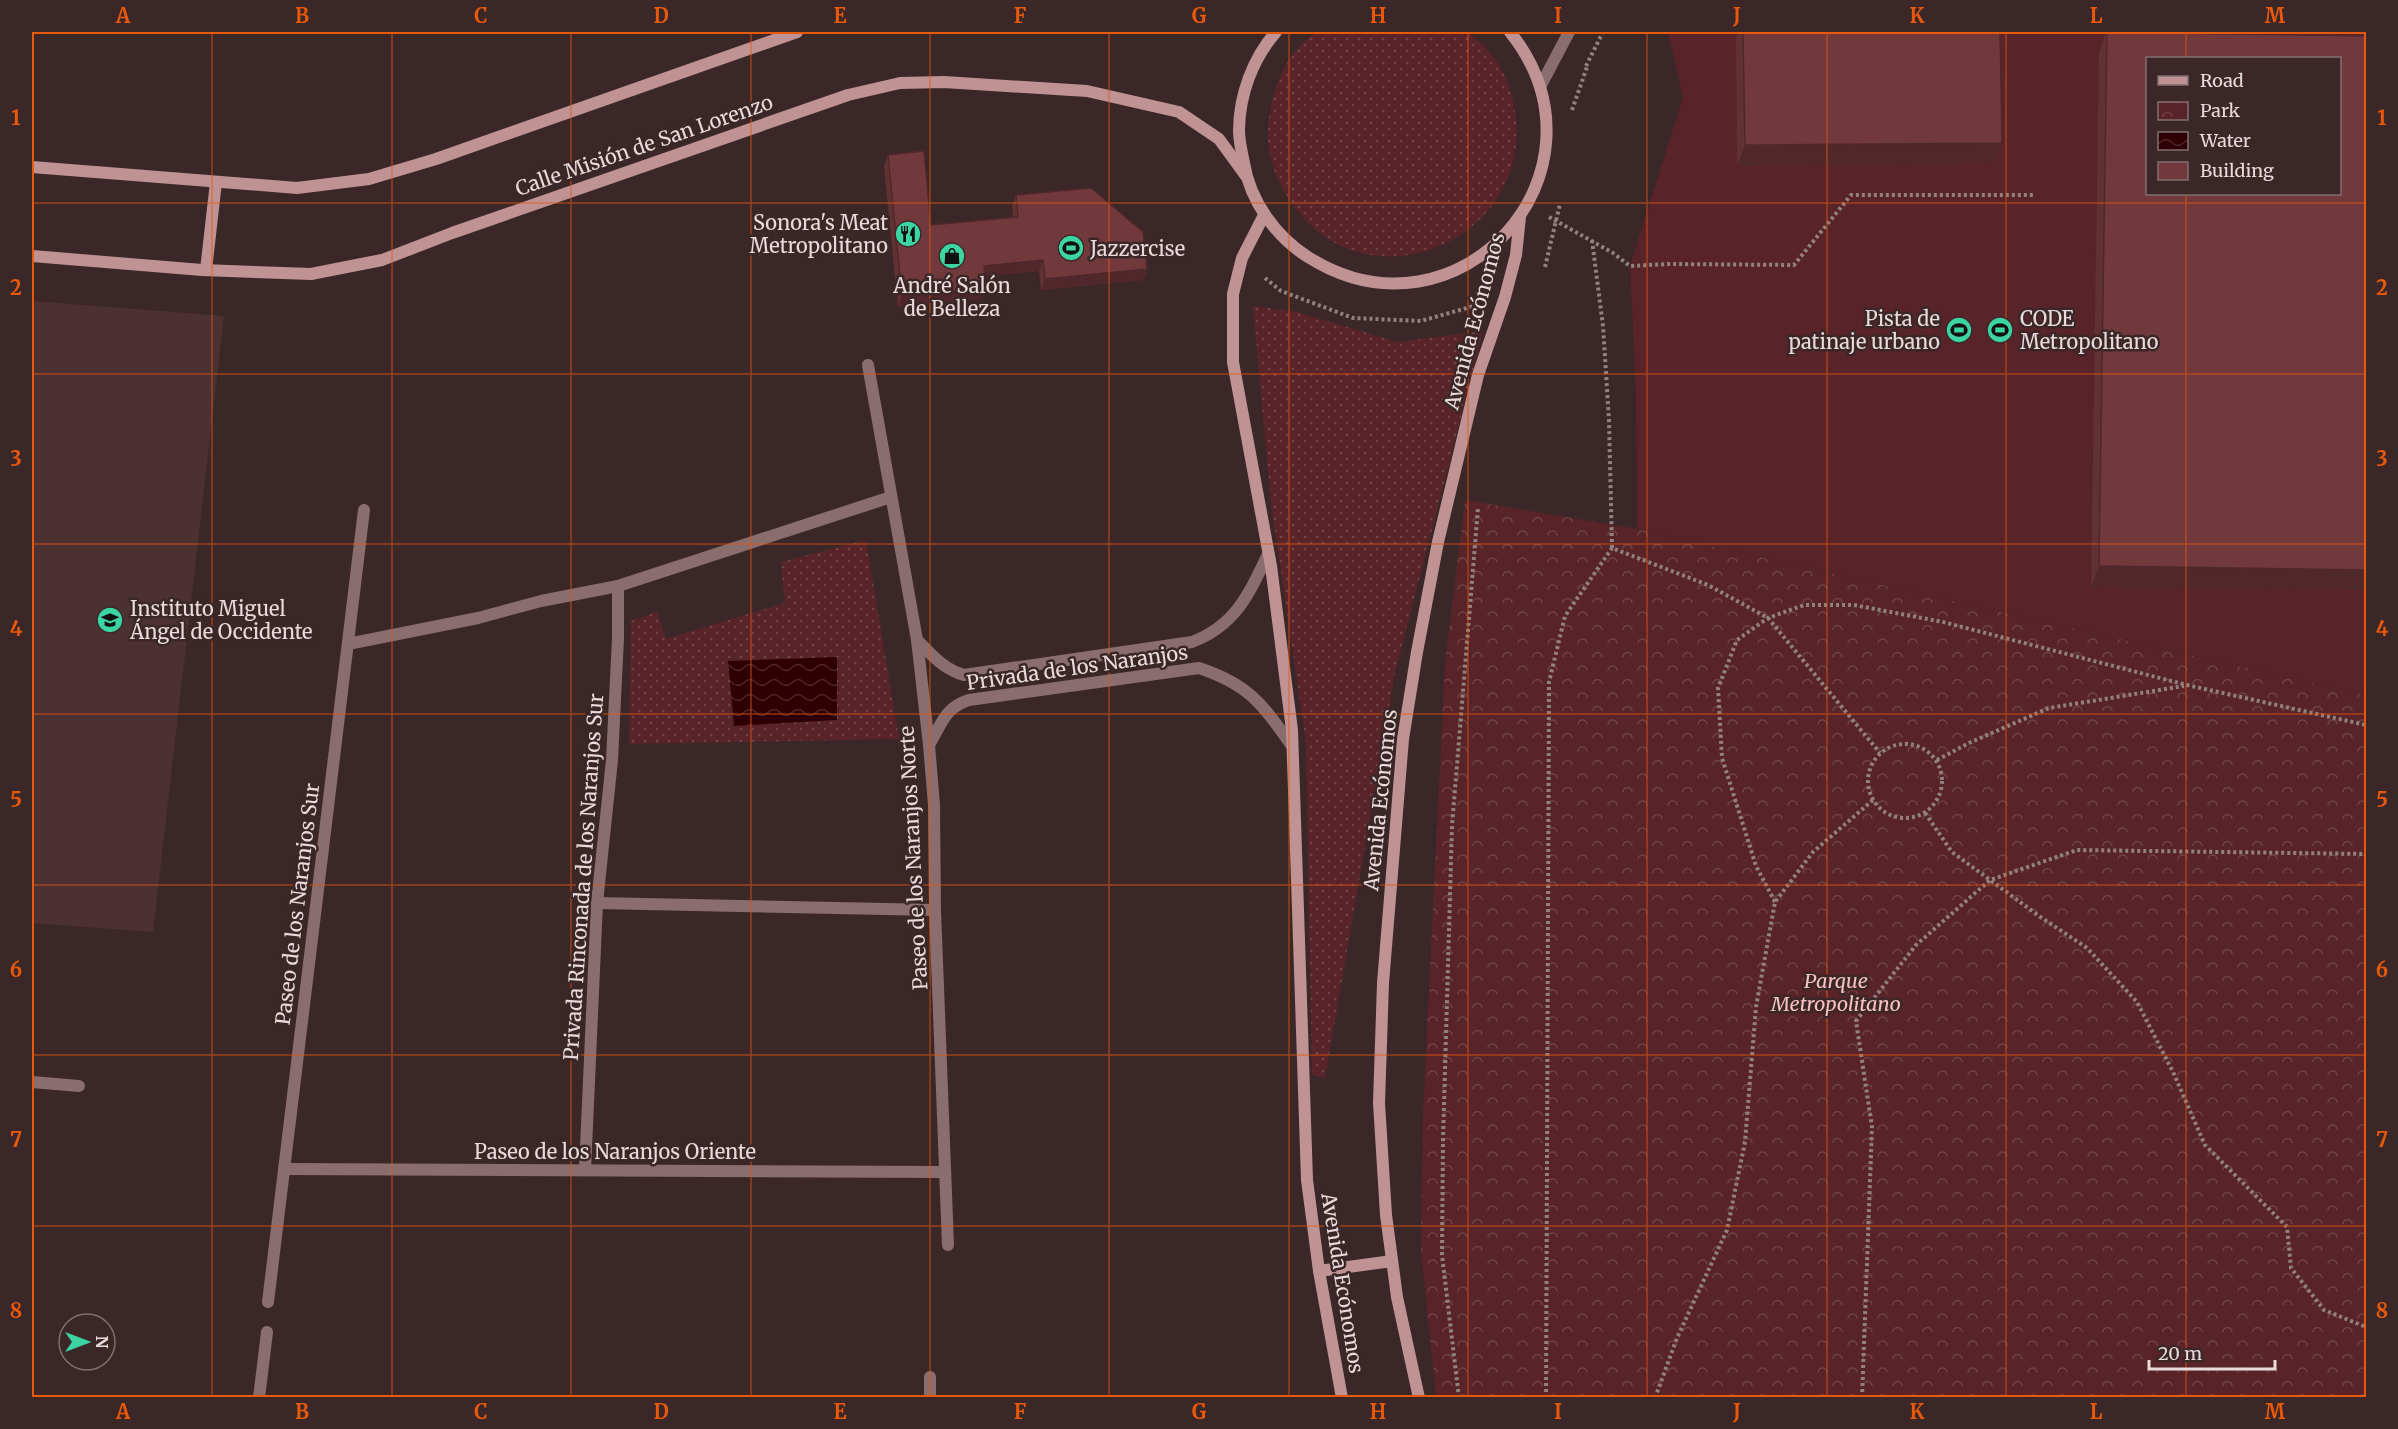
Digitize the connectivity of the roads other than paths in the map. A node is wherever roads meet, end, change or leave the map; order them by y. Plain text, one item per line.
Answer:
1 (797, 32) edge
2 (1276, 32) edge
3 (1510, 32) edge
4 (1569, 32) edge
5 (1540, 87) junction
6 (32, 167) edge
7 (1246, 176) junction
8 (216, 182) junction
9 (1264, 215) junction
10 (1520, 217) junction
11 (32, 256) edge
12 (206, 270) junction
13 (868, 365) dead end
14 (891, 497) junction
15 (364, 510) dead end
16 (1268, 554) junction
17 (618, 586) junction
18 (917, 640) junction
19 (348, 644) junction
20 (929, 745) junction
21 (1292, 746) junction
22 (597, 903) junction
23 (935, 910) junction
24 (32, 1082) edge
25 (79, 1086) dead end
26 (284, 1169) junction
27 (585, 1170) junction
28 (945, 1172) junction
29 (948, 1245) dead end
30 (1392, 1261) junction
31 (1319, 1271) junction
32 (268, 1302) dead end
33 (267, 1332) dead end
34 (930, 1377) dead end
35 (259, 1398) edge
36 (930, 1398) edge
37 (1342, 1398) edge
38 (1419, 1398) edge

1 - 8 street
2 - 7 street
3 - 5 street
4 - 5 street
5 - 10 street
6 - 8 street
7 - 9 street
7 - 12 street, Calle Misión de San Lorenzo
8 - 12 street
9 - 10 street
9 - 16 street, Avenida Ecónomos
10 - 30 street, Avenida Ecónomos
11 - 12 street, Calle Misión de San Lorenzo
13 - 14 street, Paseo de los Naranjos Norte
14 - 17 street
14 - 18 street, Paseo de los Naranjos Norte
15 - 19 street, Paseo de los Naranjos Sur
16 - 18 street, Privada de los Naranjos
16 - 21 street, Avenida Ecónomos
17 - 19 street
17 - 22 street, Privada Rinconada de los Naranjos Sur
18 - 20 street, Paseo de los Naranjos Norte
19 - 26 street, Paseo de los Naranjos Sur
20 - 21 street, Privada de los Naranjos
20 - 23 street, Paseo de los Naranjos Norte
21 - 31 street, Avenida Ecónomos
22 - 23 street
22 - 27 street, Privada Rinconada de los Naranjos Sur
23 - 28 street, Paseo de los Naranjos Norte
24 - 25 street
26 - 27 street, Paseo de los Naranjos Oriente
26 - 32 street, Paseo de los Naranjos Sur
27 - 28 street, Paseo de los Naranjos Oriente
28 - 29 street, Paseo de los Naranjos Norte
30 - 31 street
30 - 38 street, Avenida Ecónomos
31 - 37 street, Avenida Ecónomos
33 - 35 street
34 - 36 street

